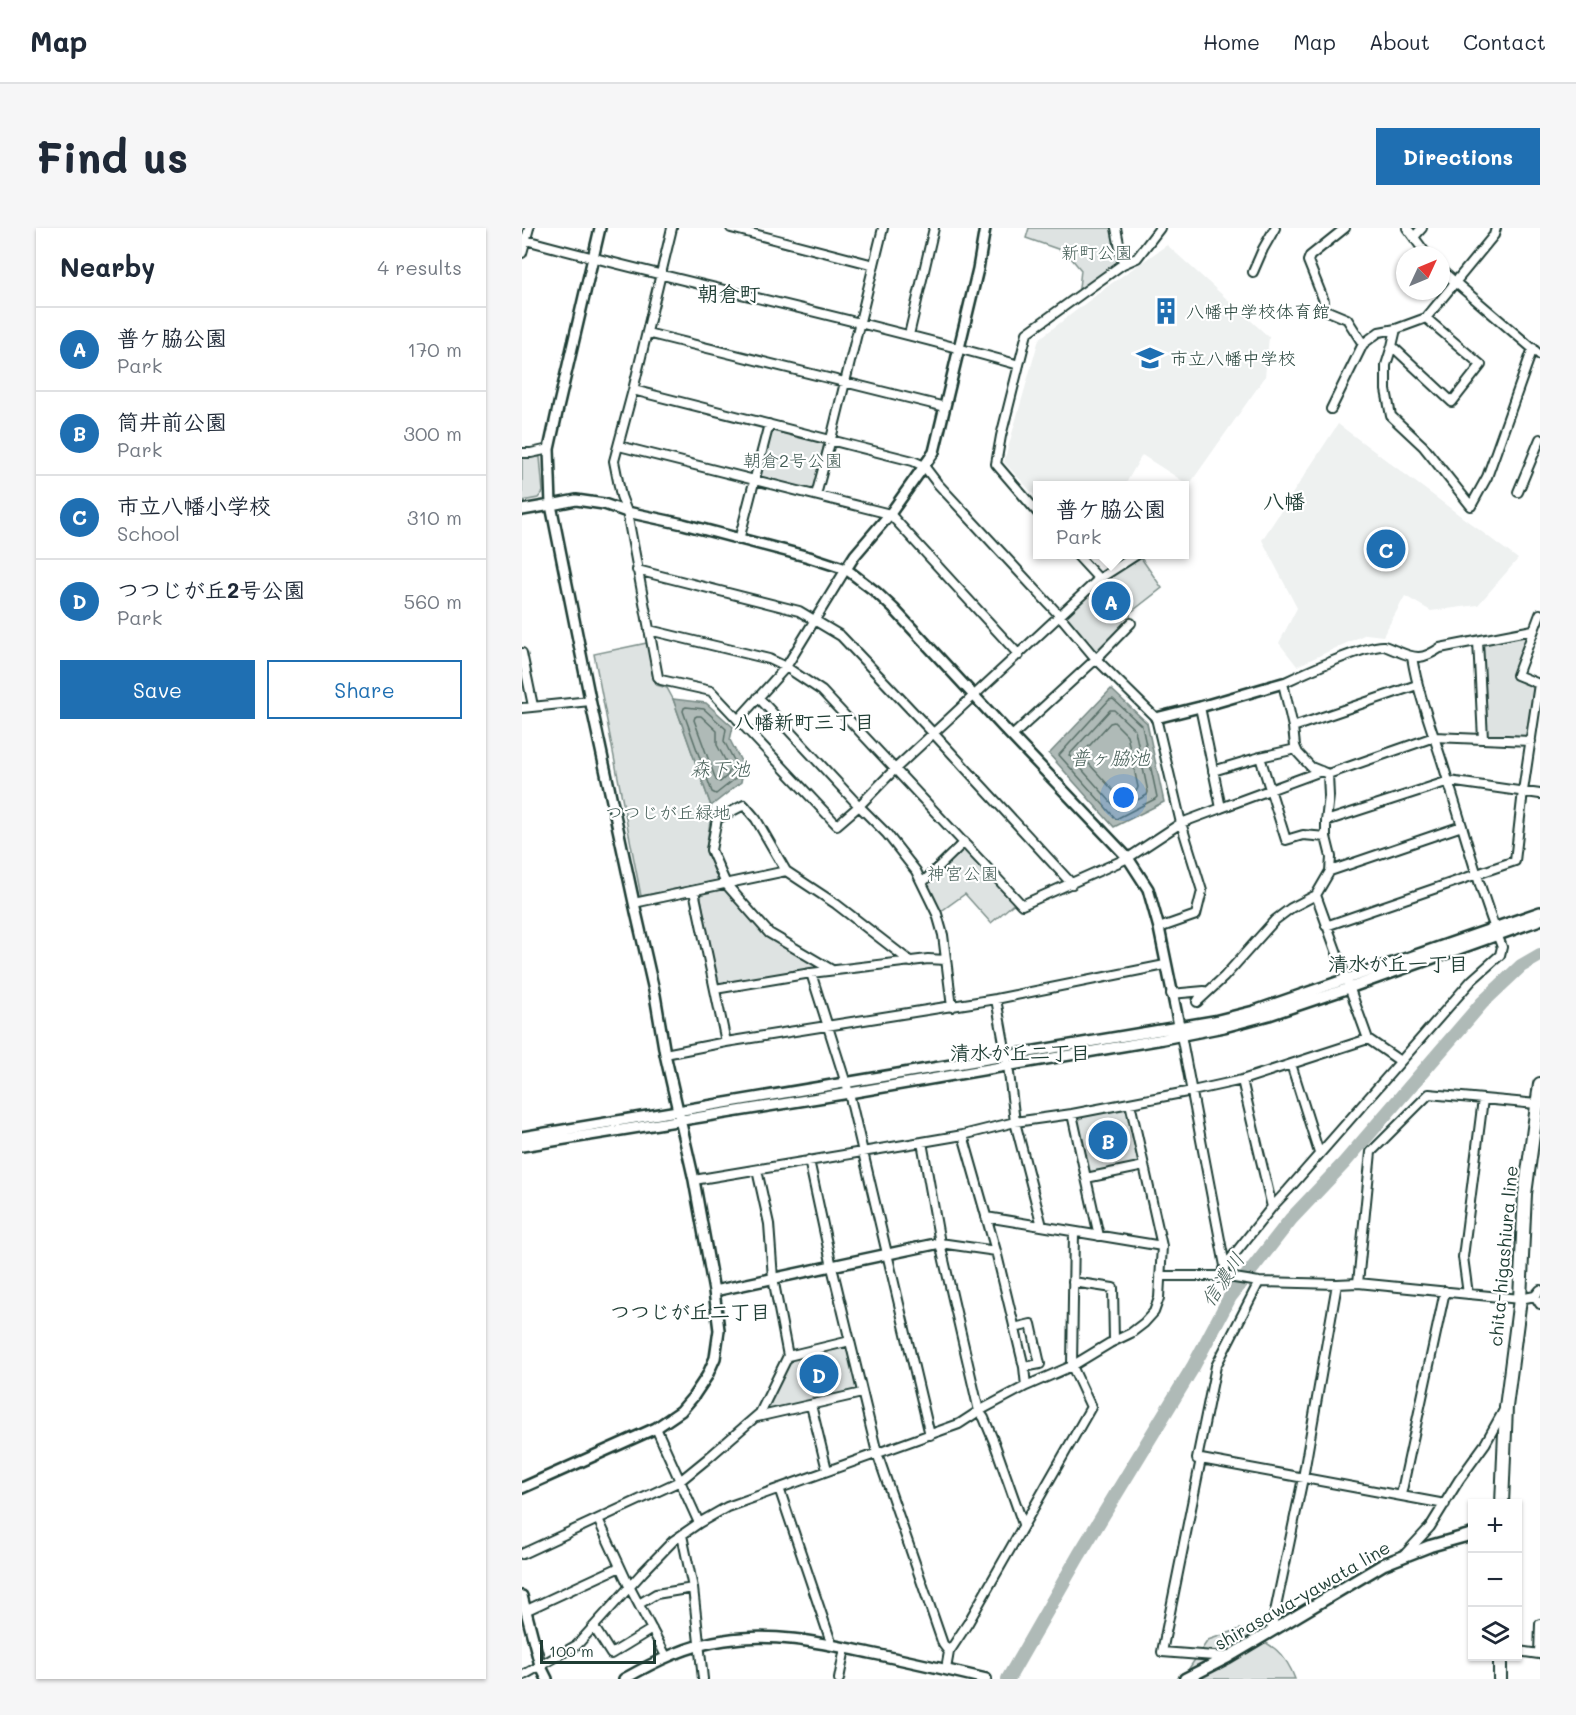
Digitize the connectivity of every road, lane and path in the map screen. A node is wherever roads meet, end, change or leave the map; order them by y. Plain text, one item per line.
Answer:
1 (529, 228) edge
2 (600, 228) edge
3 (672, 228) edge
4 (730, 228) edge
5 (883, 228) edge
6 (934, 228) edge
7 (985, 228) edge
8 (1116, 228) edge
9 (1160, 228) edge
10 (1274, 228) edge
11 (1345, 228) edge
12 (1407, 228) edge
13 (1422, 228) edge
14 (1496, 228) edge
15 (1414, 237) junction
16 (524, 240) edge
17 (1420, 246) edge
18 (522, 253) edge
19 (593, 258) junction
20 (1123, 264) junction
21 (874, 265) junction
22 (1253, 272) dead end
23 (661, 274) junction
24 (1450, 277) edge
25 (1455, 281) junction
26 (1426, 318) junction
27 (859, 324) junction
28 (1396, 329) junction
29 (647, 333) junction
30 (909, 335) junction
31 (1363, 344) junction
32 (1392, 346) junction
33 (959, 348) junction
34 (1533, 348) junction
35 (1540, 355) edge
36 (1019, 365) junction
37 (844, 382) junction
38 (633, 390) junction
39 (945, 407) junction
40 (1331, 409) dead end
41 (769, 424) junction
42 (831, 439) junction
43 (1540, 439) edge
44 (619, 446) junction
45 (549, 449) junction
46 (522, 453) edge
47 (924, 466) junction
48 (754, 480) junction
49 (1518, 492) dead end
50 (816, 495) junction
51 (551, 505) junction
52 (1033, 507) edge
53 (522, 510) edge
54 (627, 512) junction
55 (890, 514) junction
56 (739, 540) junction
57 (1080, 559) edge
58 (1132, 559) edge
59 (846, 569) junction
60 (638, 570) junction
61 (1099, 579) junction
62 (1540, 614) edge
63 (1060, 616) junction
64 (814, 621) junction
65 (1131, 623) dead end
66 (649, 630) junction
67 (1533, 630) junction
68 (1479, 641) junction
69 (522, 653) edge
70 (1019, 655) junction
71 (1412, 657) junction
72 (1096, 659) junction
73 (786, 667) junction
74 (1283, 683) junction
75 (1417, 685) junction
76 (975, 696) junction
77 (758, 697) junction
78 (590, 701) junction
79 (533, 706) junction
80 (1200, 707) junction
81 (522, 708) edge
82 (1156, 718) junction
83 (738, 720) junction
84 (1293, 727) junction
85 (934, 734) junction
86 (1012, 736) junction
87 (1434, 737) junction
88 (1483, 739) junction
89 (1531, 741) junction
90 (1296, 749) junction
91 (1260, 757) junction
92 (895, 769) junction
93 (1213, 771) junction
94 (1325, 773) junction
95 (1449, 781) junction
96 (1270, 790) junction
97 (1523, 791) junction
98 (1540, 794) edge
99 (859, 806) junction
100 (1218, 809) junction
101 (1326, 821) junction
102 (1181, 823) junction
103 (1462, 826) junction
104 (1326, 837) junction
105 (964, 842) junction
106 (1128, 858) junction
107 (786, 871) junction
108 (1330, 871) junction
109 (1476, 874) junction
110 (922, 883) junction
111 (726, 884) junction
112 (1072, 884) junction
113 (694, 891) junction
114 (1316, 895) junction
115 (634, 903) junction
116 (1540, 912) edge
117 (1540, 920) edge
118 (1326, 926) junction
119 (1159, 928) junction
120 (1496, 932) junction
121 (946, 960) junction
122 (912, 962) junction
123 (1165, 965) junction
124 (832, 970) junction
125 (810, 973) junction
126 (1347, 984) junction
127 (715, 989) junction
128 (1171, 994) junction
129 (996, 999) junction
130 (952, 1007) junction
131 (827, 1026) junction
132 (1180, 1031) junction
133 (1368, 1039) junction
134 (726, 1042) junction
135 (665, 1054) junction
136 (1007, 1060) junction
137 (1400, 1061) junction
138 (1291, 1064) junction
139 (1242, 1080) junction
140 (846, 1083) junction
141 (1540, 1084) edge
142 (1192, 1091) junction
143 (849, 1093) junction
144 (1482, 1099) junction
145 (1130, 1103) junction
146 (1537, 1104) junction
147 (1072, 1114) junction
148 (679, 1115) junction
149 (1015, 1122) junction
150 (963, 1135) junction
151 (522, 1137) edge
152 (922, 1142) junction
153 (522, 1146) edge
154 (862, 1151) junction
155 (1318, 1153) junction
156 (809, 1160) junction
157 (1144, 1166) junction
158 (757, 1170) junction
159 (1086, 1178) junction
160 (694, 1180) junction
161 (1272, 1207) junction
162 (986, 1217) junction
163 (1042, 1226) junction
164 (1074, 1232) junction
165 (1099, 1236) junction
166 (940, 1243) junction
167 (1162, 1246) junction
168 (996, 1251) junction
169 (887, 1256) junction
170 (1225, 1266) junction
171 (832, 1267) junction
172 (1160, 1276) junction
173 (1226, 1276) junction
174 (774, 1278) junction
175 (1073, 1282) junction
176 (1259, 1282) junction
177 (1358, 1283) junction
178 (1337, 1284) junction
179 (1445, 1291) junction
180 (714, 1292) junction
181 (1468, 1293) junction
182 (1538, 1293) edge
183 (1520, 1299) junction
184 (1540, 1304) edge
185 (1014, 1328) junction
186 (850, 1341) junction
187 (1114, 1341) junction
188 (788, 1356) junction
189 (1072, 1366) junction
190 (1024, 1367) junction
191 (1026, 1386) junction
192 (862, 1393) junction
193 (811, 1405) junction
194 (1506, 1407) junction
195 (979, 1411) junction
196 (757, 1416) junction
197 (656, 1428) junction
198 (930, 1435) junction
199 (877, 1453) junction
200 (1200, 1459) junction
201 (827, 1470) junction
202 (1303, 1478) junction
203 (680, 1481) junction
204 (522, 1488) edge
205 (779, 1488) junction
206 (1401, 1495) junction
207 (1502, 1499) edge
208 (1445, 1504) junction
209 (598, 1519) junction
210 (699, 1523) junction
211 (1023, 1524) junction
212 (682, 1535) junction
213 (1468, 1535) edge
214 (522, 1554) edge
215 (1403, 1557) junction
216 (620, 1567) junction
217 (629, 1586) junction
218 (693, 1588) junction
219 (522, 1596) edge
220 (639, 1604) junction
221 (526, 1610) junction
222 (1540, 1624) edge
223 (594, 1627) junction
224 (652, 1629) junction
225 (1271, 1631) junction
226 (699, 1645) junction
227 (832, 1645) junction
228 (845, 1648) junction
229 (949, 1652) junction
230 (1522, 1652) edge
231 (666, 1656) junction
232 (1228, 1657) junction
233 (1500, 1661) edge
234 (540, 1665) junction
235 (946, 1669) junction
236 (522, 1676) edge
237 (548, 1679) edge
238 (624, 1679) edge
239 (703, 1679) edge
240 (839, 1679) edge
241 (986, 1679) edge
242 (1185, 1679) edge
243 (1500, 1679) edge

1 - 16 street
2 - 19 street
3 - 23 street
4 - 21 street
5 - 21 street
6 - 30 street
7 - 33 street
8 - 20 street
9 - 20 street
10 - 22 street
11 - 31 street
12 - 15 street
13 - 15 street
14 - 25 street
15 - 17 street
16 - 18 street
16 - 19 street
19 - 23 street
19 - 45 street
20 - 36 street
21 - 27 street
23 - 27 street
23 - 29 street
24 - 25 street
25 - 26 street
25 - 34 street
26 - 28 street
26 - 32 street
27 - 30 street
27 - 37 street
28 - 31 street
28 - 32 street
29 - 37 street
29 - 38 street
30 - 33 street
31 - 40 street
32 - 34 street
33 - 36 street
33 - 39 street
34 - 35 street
36 - 52 street
37 - 39 street
37 - 42 street
38 - 41 street
38 - 44 street
39 - 47 street
41 - 42 street
41 - 48 street
42 - 47 street
42 - 50 street
43 - 49 street
44 - 48 street
44 - 54 street
45 - 46 street
45 - 51 street
47 - 55 street
47 - 63 street
48 - 50 street
48 - 56 street
50 - 55 street
51 - 53 street
51 - 54 street
51 - 78 street
54 - 56 street
54 - 60 street
55 - 59 street
55 - 70 street
56 - 59 street
57 - 61 street
58 - 61 street
59 - 64 street
59 - 76 street
60 - 64 street
60 - 66 street
61 - 63 street
62 - 67 street
63 - 70 street
63 - 72 street
64 - 73 street
64 - 85 street
65 - 72 street
66 - 73 street
66 - 83 street
67 - 68 street
67 - 89 street
68 - 71 street
68 - 88 street
69 - 79 street
70 - 76 street
71 - 74 street
71 - 75 street
72 - 82 street
72 - 86 street
73 - 77 street
73 - 92 street
74 - 80 street
74 - 84 street
75 - 84 street
75 - 87 street
76 - 85 street
76 - 86 street
77 - 83 street
77 - 99 street
78 - 79 street
78 - 115 street
79 - 81 street
80 - 82 street
80 - 93 street
82 - 102 street
83 - 99 street
84 - 90 street
85 - 92 street
85 - 112 street
86 - 106 street
87 - 88 street
87 - 94 street
87 - 95 street
88 - 89 street
89 - 97 street
90 - 91 street
90 - 94 street
91 - 93 street
91 - 96 street
92 - 99 street
92 - 105 street
93 - 100 street
94 - 96 street
94 - 101 street
95 - 97 street
95 - 101 street
95 - 103 street
96 - 100 street
96 - 104 street
97 - 98 street
97 - 109 street
99 - 110 street
100 - 102 street
101 - 104 street
102 - 106 street
102 - 119 street
103 - 108 street
103 - 109 street
104 - 108 street
105 - 110 street
105 - 112 street
106 - 112 street
106 - 119 street
107 - 111 street
107 - 111 street
107 - 122 street
108 - 114 street
109 - 118 street
109 - 120 street
110 - 121 street
111 - 113 street
111 - 124 street
113 - 115 street
113 - 127 street
114 - 118 street
114 - 128 street
115 - 135 street
116 - 120 street
117 - 120 street
118 - 126 street
119 - 123 street
120 - 126 street
120 - 137 street
121 - 122 street
121 - 130 street
122 - 124 street
123 - 128 street
123 - 129 street
124 - 125 street
125 - 127 street
125 - 131 street
126 - 132 street
126 - 133 street
127 - 134 street
128 - 132 street
129 - 130 street
129 - 136 street
130 - 131 street
131 - 134 street
131 - 140 street
132 - 136 street
132 - 142 street
133 - 137 street
133 - 138 street
134 - 135 street
135 - 148 street
136 - 140 street
136 - 143 street
136 - 149 street
137 - 155 street
138 - 139 street
138 - 155 street
139 - 142 street
139 - 161 street
140 - 143 street
140 - 148 street
141 - 146 main road, chita-higashiura line
142 - 145 street
142 - 170 street
143 - 148 street
143 - 154 street
144 - 146 street
144 - 177 street
144 - 181 street
145 - 147 street
145 - 157 street
146 - 183 main road, chita-higashiura line
147 - 149 street
147 - 159 street
148 - 151 street
148 - 153 street
148 - 160 street
149 - 150 street
149 - 163 street
150 - 152 street
150 - 162 street
152 - 154 street
152 - 166 street
154 - 156 street
154 - 169 street
155 - 161 street
156 - 158 street
156 - 171 street
157 - 159 street
157 - 167 street
158 - 160 street
158 - 174 street
159 - 165 street
160 - 180 street
161 - 170 street
162 - 163 street
162 - 168 street
163 - 164 street
164 - 165 street
164 - 175 street
165 - 167 street
166 - 168 street
166 - 169 street
166 - 195 street
167 - 172 street
168 - 185 street
169 - 171 street
169 - 198 street
170 - 173 street
171 - 174 street
171 - 186 street
172 - 173 street
172 - 187 street
173 - 176 street
174 - 180 street
174 - 188 street
175 - 187 street
175 - 189 street
176 - 178 street
176 - 200 street
177 - 178 street
177 - 179 street
178 - 202 street
179 - 181 street
179 - 206 street
180 - 197 street
181 - 183 street
182 - 183 street
182 - 184 street
183 - 194 main road, chita-higashiura line
185 - 190 street
185 - 190 street
186 - 188 street
186 - 192 street
187 - 189 street
188 - 196 street
189 - 191 street
189 - 211 street
190 - 191 street
191 - 195 street
192 - 193 street
192 - 199 street
193 - 196 street
193 - 201 street
194 - 207 main road, chita-higashiura line
194 - 208 street
195 - 198 street
195 - 211 street
196 - 203 street
197 - 203 street
197 - 204 street
198 - 199 street
199 - 201 street
199 - 229 street
200 - 202 street
200 - 232 street
201 - 205 street
202 - 206 street
202 - 225 street
203 - 209 street
203 - 210 street
205 - 210 street
205 - 227 street
206 - 208 street
208 - 215 street
209 - 214 street
209 - 216 street
210 - 212 street
211 - 229 street
212 - 217 street
212 - 218 street
213 - 215 main road, shirasawa-yawata line
215 - 225 main road, shirasawa-yawata line
216 - 217 street
216 - 221 street
217 - 220 street
217 - 223 street
218 - 220 street
218 - 226 street
219 - 221 street
220 - 224 street
221 - 234 street
222 - 230 street
223 - 224 street
223 - 234 street
224 - 231 street
225 - 232 main road, shirasawa-yawata line
226 - 227 street
226 - 231 street
226 - 239 street
227 - 228 street
228 - 235 street
228 - 240 street
229 - 235 street
231 - 238 street
232 - 242 main road, shirasawa-yawata line
233 - 243 main road
234 - 236 street
234 - 237 street
235 - 241 street

